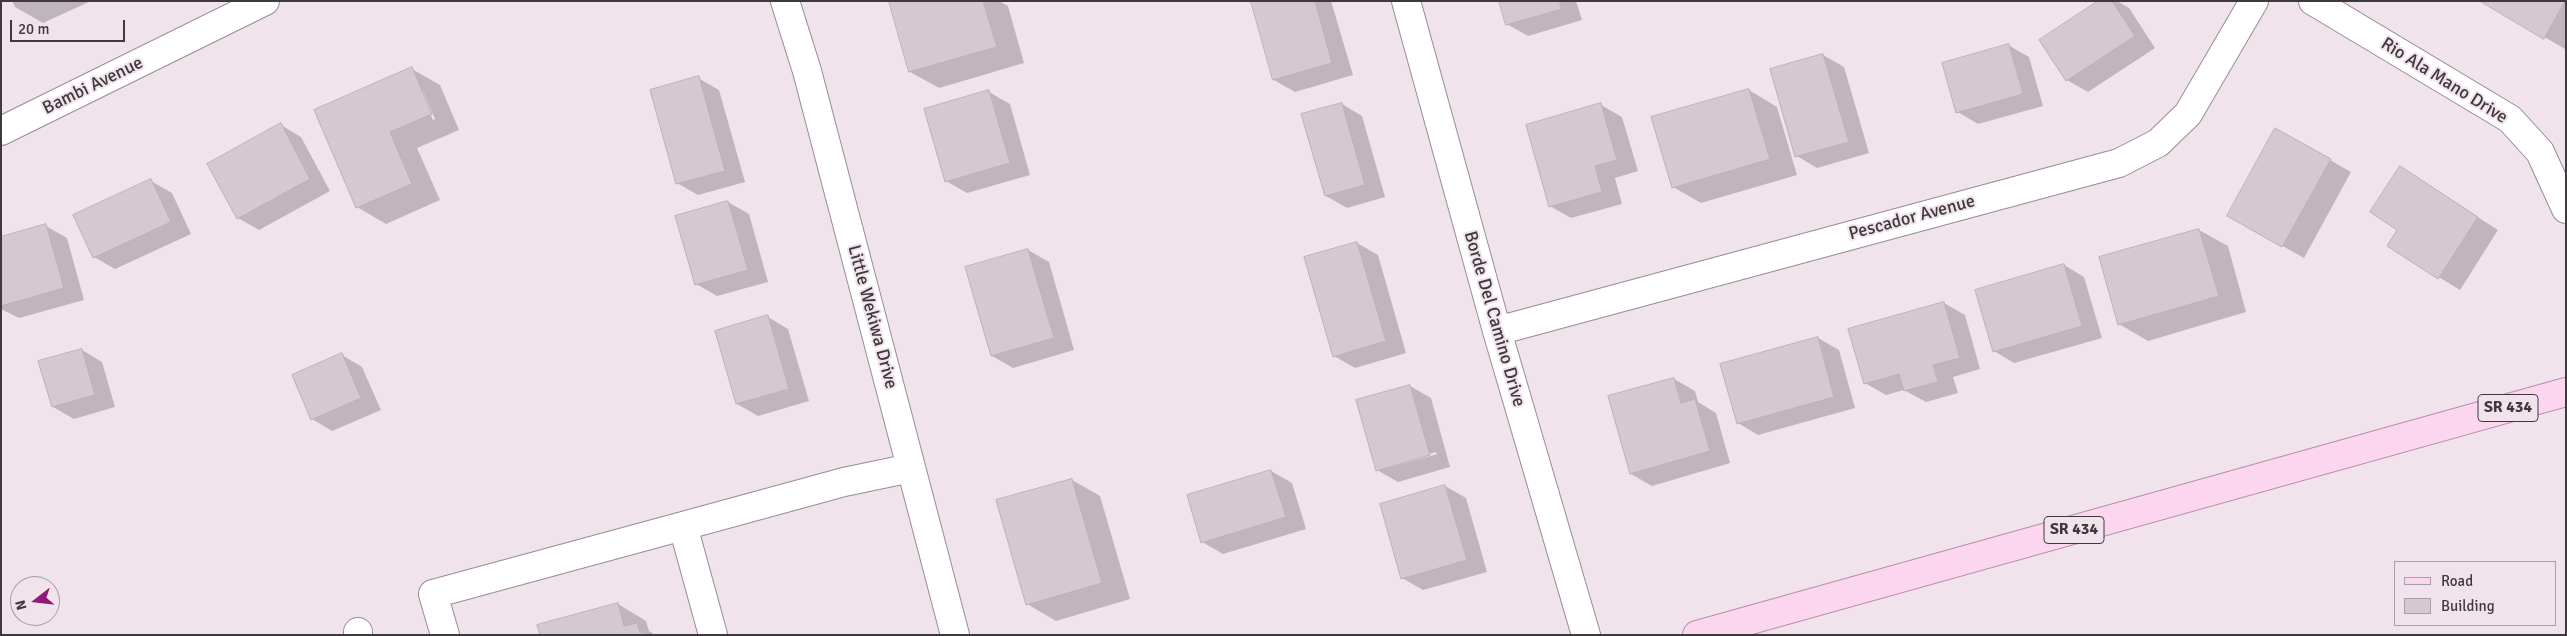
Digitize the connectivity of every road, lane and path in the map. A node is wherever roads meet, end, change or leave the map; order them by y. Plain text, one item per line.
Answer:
1 (265, 1) edge
2 (785, 1) edge
3 (1406, 1) edge
4 (2254, 1) edge
5 (2314, 1) edge
6 (1, 131) edge
7 (2566, 209) edge
8 (1497, 330) junction
9 (2566, 392) edge
10 (911, 468) junction
11 (683, 526) junction
12 (445, 635) edge
13 (713, 635) edge
14 (955, 635) edge
15 (1586, 635) edge
16 (1697, 635) edge

1 - 6 street, Bambi Avenue
2 - 10 street, Little Wekiwa Drive
3 - 8 street, Borde Del Camino Drive
4 - 8 street, Pescador Avenue
5 - 7 street, Rio Ala Mano Drive
8 - 15 street, Borde Del Camino Drive
9 - 16 main road, SR 434
10 - 11 street
10 - 14 street, Little Wekiwa Drive
11 - 12 street
11 - 13 street

